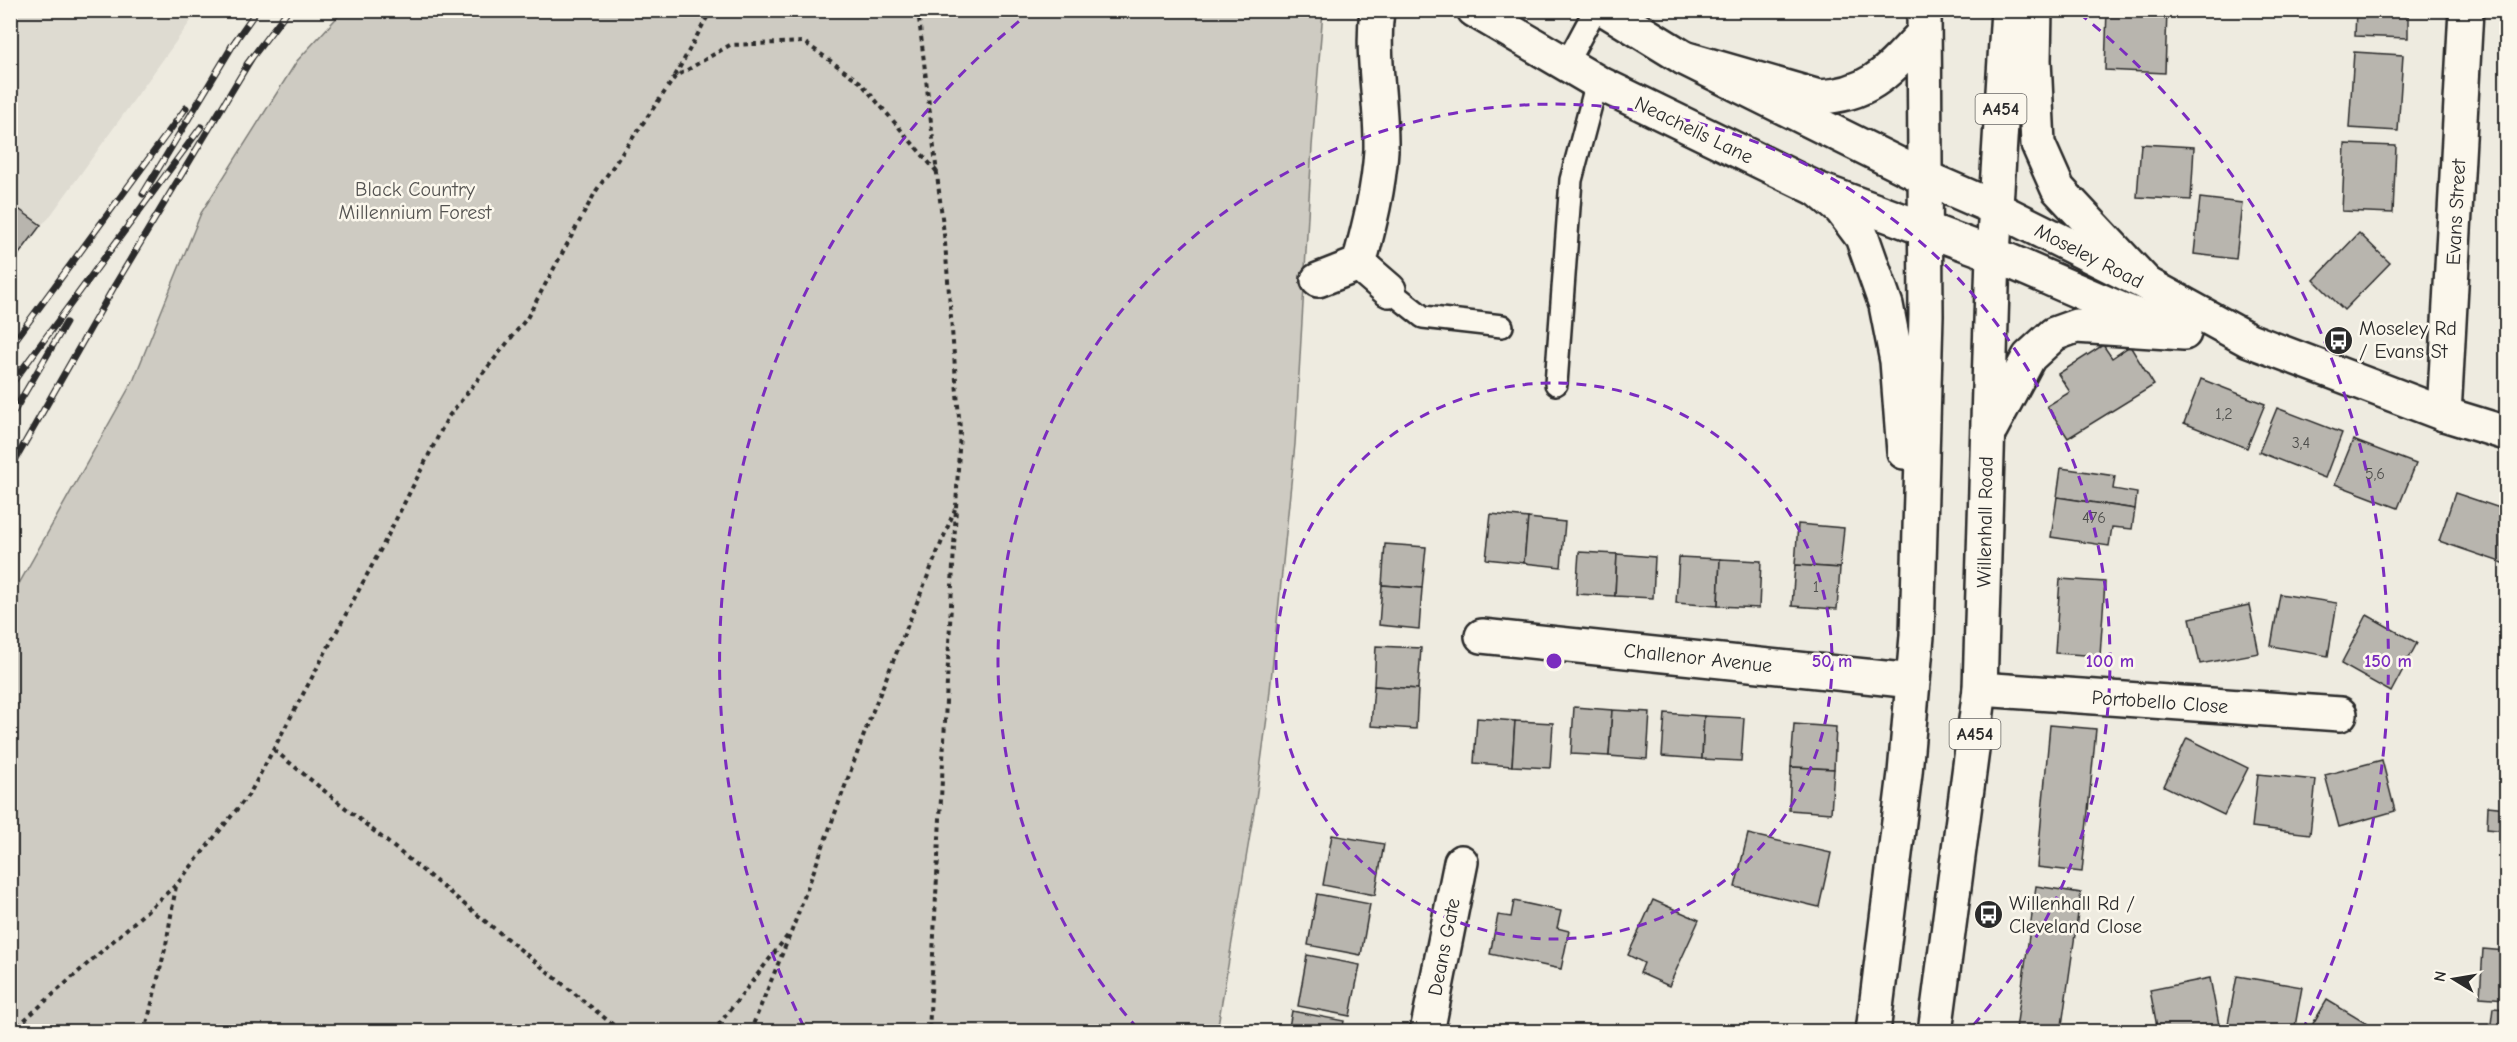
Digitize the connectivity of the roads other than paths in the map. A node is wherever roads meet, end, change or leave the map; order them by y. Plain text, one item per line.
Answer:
1 (1377, 10) edge
2 (1474, 10) edge
3 (1595, 10) edge
4 (1606, 10) edge
5 (2008, 10) edge
6 (2035, 10) edge
7 (2466, 10) edge
8 (1924, 22) edge
9 (1684, 58) junction
10 (1566, 64) junction
11 (1598, 82) junction
12 (1926, 178) junction
13 (1818, 189) junction
14 (1995, 208) junction
15 (1924, 227) junction
16 (1993, 254) junction
17 (1359, 264) junction
18 (1318, 280) dead end
19 (2147, 284) junction
20 (1389, 290) joint
21 (1502, 326) dead end
22 (2184, 333) junction
23 (2249, 340) junction
24 (1556, 384) dead end
25 (2444, 414) junction
26 (2506, 433) edge
27 (1987, 435) junction
28 (1482, 636) dead end
29 (1917, 636) junction
30 (1913, 681) junction
31 (1980, 689) junction
32 (2340, 714) dead end
33 (1461, 862) dead end
34 (1427, 1032) edge
35 (1873, 1032) edge
36 (1935, 1032) edge

1 - 17 main road
2 - 10 main road, Neachells Lane
3 - 10 lane
4 - 9 main road
5 - 14 main road, Willenhall Road / A454
6 - 19 main road
7 - 25 main road, Evans Street
8 - 9 main road
8 - 12 main road
9 - 12 main road
10 - 11 main road, Neachells Lane
11 - 13 main road, Neachells Lane
11 - 24 lane
12 - 14 main road, Moseley Road
12 - 15 main road
13 - 15 main road, Neachells Lane
13 - 29 main road
14 - 16 main road, Willenhall Road / A454
14 - 19 main road, Moseley Road
15 - 16 main road, Moseley Road
15 - 29 main road
16 - 22 main road, Moseley Road
16 - 27 main road, Willenhall Road / A454
17 - 18 main road
17 - 20 main road
19 - 23 main road, Moseley Road
20 - 21 lane
22 - 23 main road, Moseley Road
22 - 27 main road
23 - 25 main road, Moseley Road
25 - 26 main road, Moseley Road
27 - 31 main road, Willenhall Road / A454
28 - 30 main road, Challenor Avenue
29 - 30 main road
30 - 35 main road
31 - 32 main road, Portobello Close
31 - 36 main road, Willenhall Road / A454
33 - 34 main road, Deans Gate

